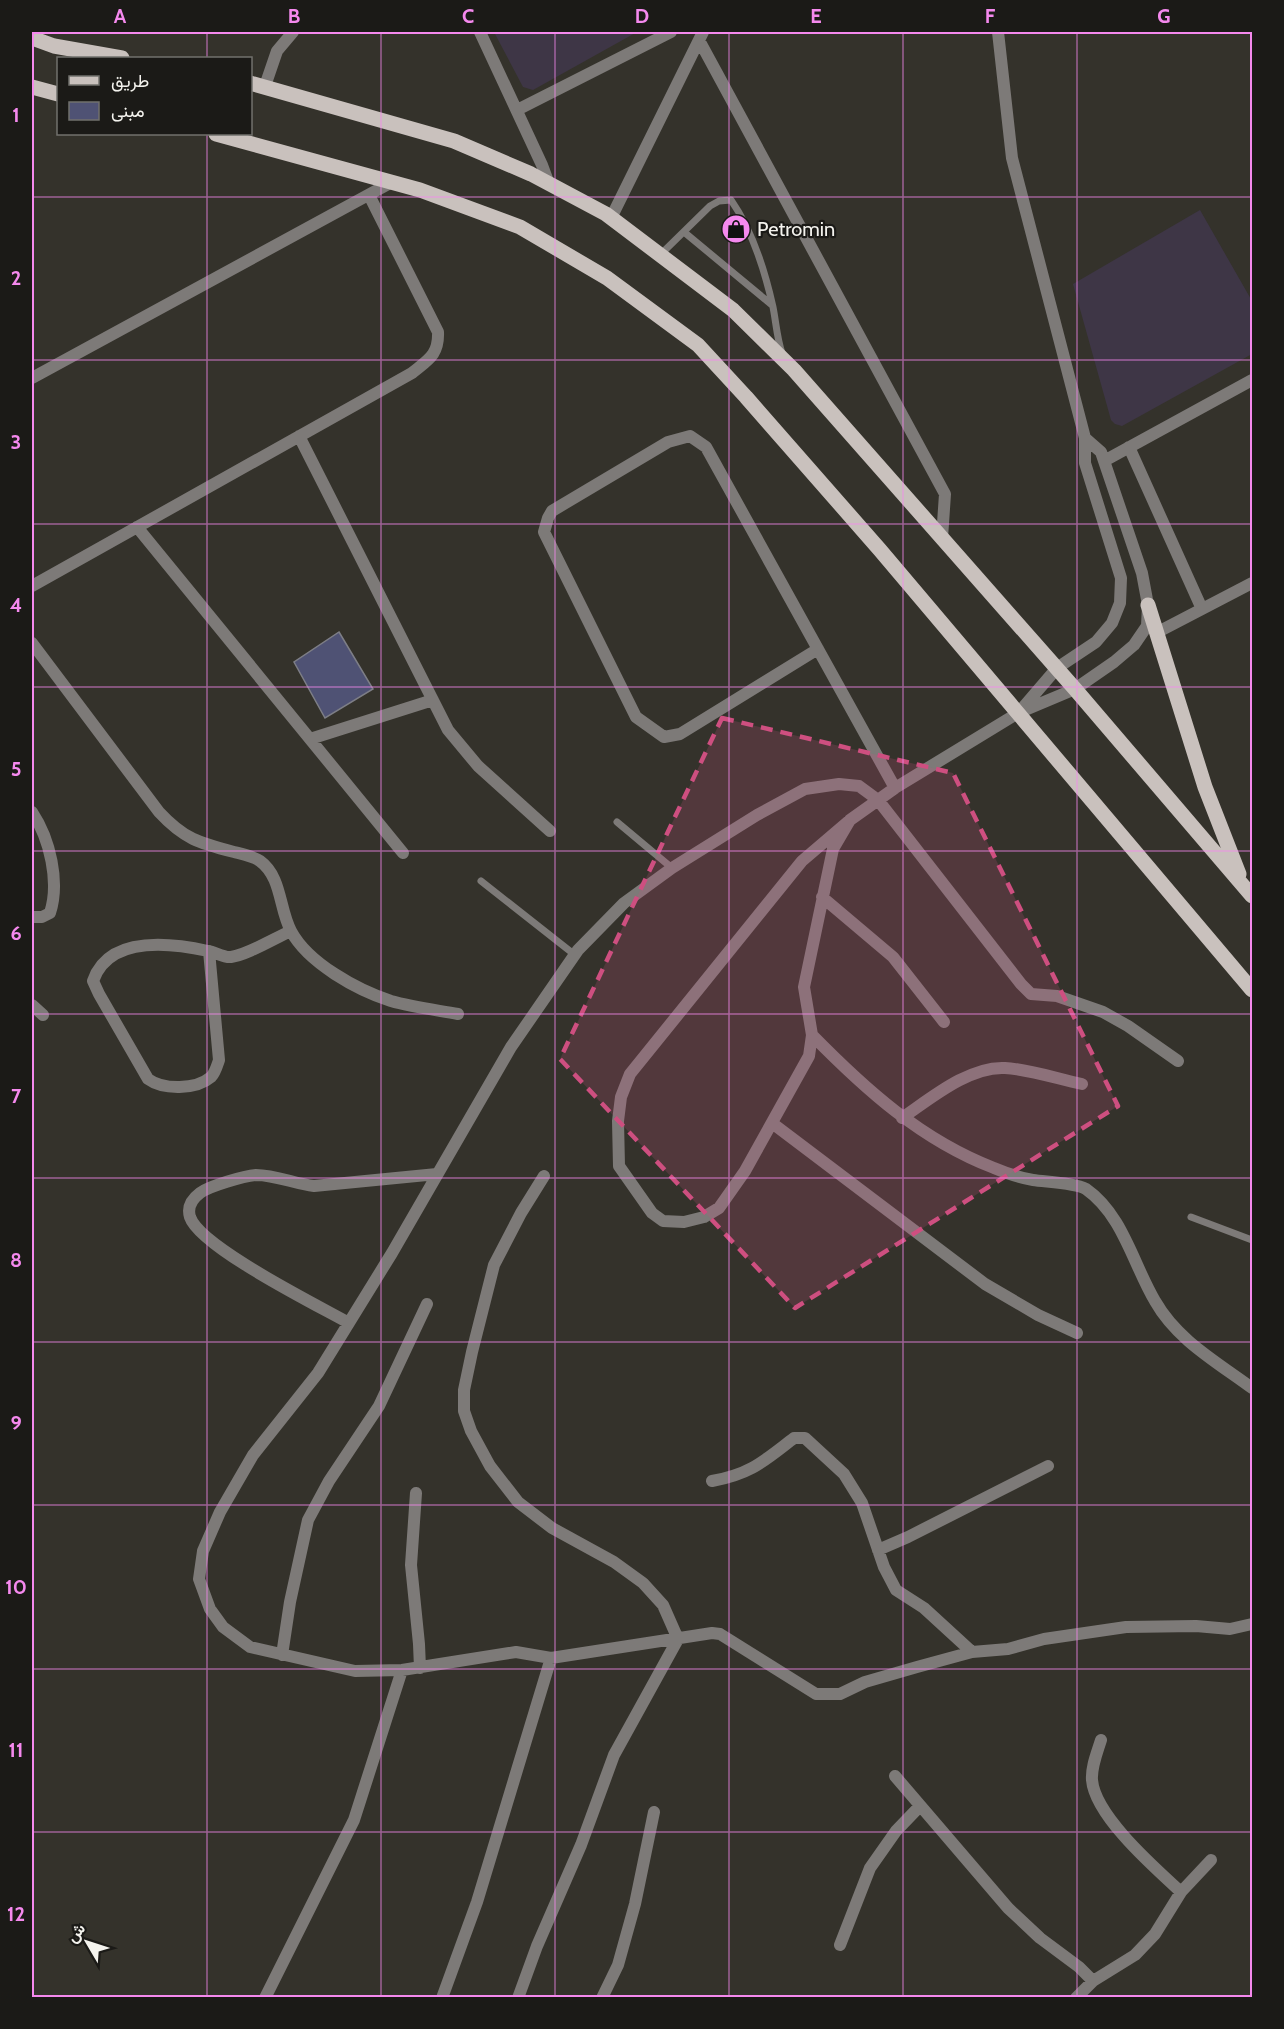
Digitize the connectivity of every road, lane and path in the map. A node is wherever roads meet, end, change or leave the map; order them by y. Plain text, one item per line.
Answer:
1 (293, 32) edge
2 (480, 32) edge
3 (671, 32) edge
4 (998, 32) edge
5 (701, 36) edge
6 (32, 38) edge
7 (117, 57) edge
8 (258, 84) edge
9 (32, 87) edge
10 (57, 94) edge
11 (517, 110) junction
12 (220, 135) edge
13 (392, 182) junction
14 (549, 184) junction
15 (369, 195) junction
16 (611, 218) junction
17 (684, 232) junction
18 (660, 255) junction
19 (772, 304) junction
20 (785, 361) junction
21 (32, 378) edge
22 (1252, 380) edge
23 (299, 436) junction
24 (1085, 438) junction
25 (1129, 447) junction
26 (1104, 461) junction
27 (137, 528) junction
28 (942, 538) junction
29 (1252, 583) edge
30 (32, 586) edge
31 (1148, 605) junction
32 (1202, 609) junction
33 (1156, 633) junction
34 (32, 643) edge
35 (818, 649) junction
36 (1058, 668) junction
37 (1076, 689) junction
38 (433, 700) junction
39 (1018, 713) junction
40 (310, 739) junction
41 (896, 788) junction
42 (878, 800) junction
43 (32, 812) edge
44 (850, 820) junction
45 (617, 822) dead end
46 (550, 831) dead end
47 (403, 853) dead end
48 (672, 868) junction
49 (481, 881) dead end
50 (1248, 891) edge
51 (822, 897) junction
52 (32, 917) edge
53 (291, 931) junction
54 (209, 951) junction
55 (575, 955) junction
56 (1252, 990) edge
57 (32, 1005) edge
58 (458, 1014) dead end
59 (43, 1015) dead end
60 (944, 1022) dead end
61 (812, 1035) junction
62 (1178, 1061) dead end
63 (1082, 1084) dead end
64 (902, 1118) junction
65 (772, 1123) junction
66 (437, 1174) junction
67 (544, 1176) dead end
68 (1191, 1217) dead end
69 (1252, 1240) edge
70 (427, 1304) dead end
71 (349, 1323) junction
72 (1077, 1334) dead end
73 (1252, 1388) edge
74 (1048, 1466) dead end
75 (712, 1481) dead end
76 (416, 1492) dead end
77 (878, 1550) junction
78 (1252, 1624) edge
79 (678, 1639) junction
80 (972, 1652) junction
81 (282, 1655) junction
82 (550, 1658) junction
83 (420, 1668) junction
84 (402, 1670) junction
85 (1101, 1740) dead end
86 (895, 1776) dead end
87 (920, 1806) junction
88 (654, 1812) dead end
89 (1211, 1860) dead end
90 (1181, 1892) junction
91 (840, 1945) dead end
92 (1093, 1981) junction
93 (265, 1998) edge
94 (442, 1998) edge
95 (518, 1998) edge
96 (602, 1998) edge
97 (1076, 1998) edge

1 - 8 street
2 - 11 street
3 - 11 street
4 - 24 street
5 - 16 street
5 - 28 street
6 - 7 main road
8 - 14 main road
9 - 10 main road
11 - 14 street
12 - 13 main road
13 - 15 street
13 - 39 main road
14 - 16 main road
15 - 21 street
15 - 23 street
16 - 18 main road
17 - 18 lane
17 - 19 lane
17 - 19 lane
18 - 20 main road
19 - 20 lane
20 - 28 main road
22 - 25 street
23 - 27 street
23 - 38 street
24 - 26 street
24 - 36 street
25 - 26 street
25 - 32 street
26 - 31 street
27 - 30 street
27 - 40 street
28 - 36 main road
29 - 32 street
31 - 33 main road
31 - 37 street
32 - 33 street
33 - 50 main road
34 - 53 street
35 - 35 street
35 - 41 street
36 - 37 main road
36 - 39 street
37 - 39 street
37 - 50 main road
38 - 40 street
38 - 46 street
39 - 41 street
39 - 56 main road
40 - 47 street
41 - 42 street
42 - 44 street
42 - 48 street
42 - 62 street
43 - 52 street
44 - 51 street
44 - 65 street
45 - 48 lane
48 - 55 street
49 - 55 lane
51 - 60 street
51 - 61 street
53 - 54 street
53 - 58 street
54 - 54 street
55 - 66 street
57 - 59 street
61 - 64 street
61 - 65 street
63 - 64 street
64 - 73 street
65 - 72 street
66 - 71 street
66 - 71 street
67 - 79 street
68 - 69 lane
70 - 81 street
71 - 81 street
74 - 77 street
75 - 77 street
76 - 83 street
77 - 80 street
78 - 80 street
79 - 80 street
79 - 82 street
79 - 95 street
81 - 84 street
82 - 83 street
82 - 94 street
83 - 84 street
84 - 93 street
85 - 90 street
86 - 87 street
87 - 91 street
87 - 92 street
88 - 96 street
89 - 90 street
90 - 92 street
92 - 97 street

